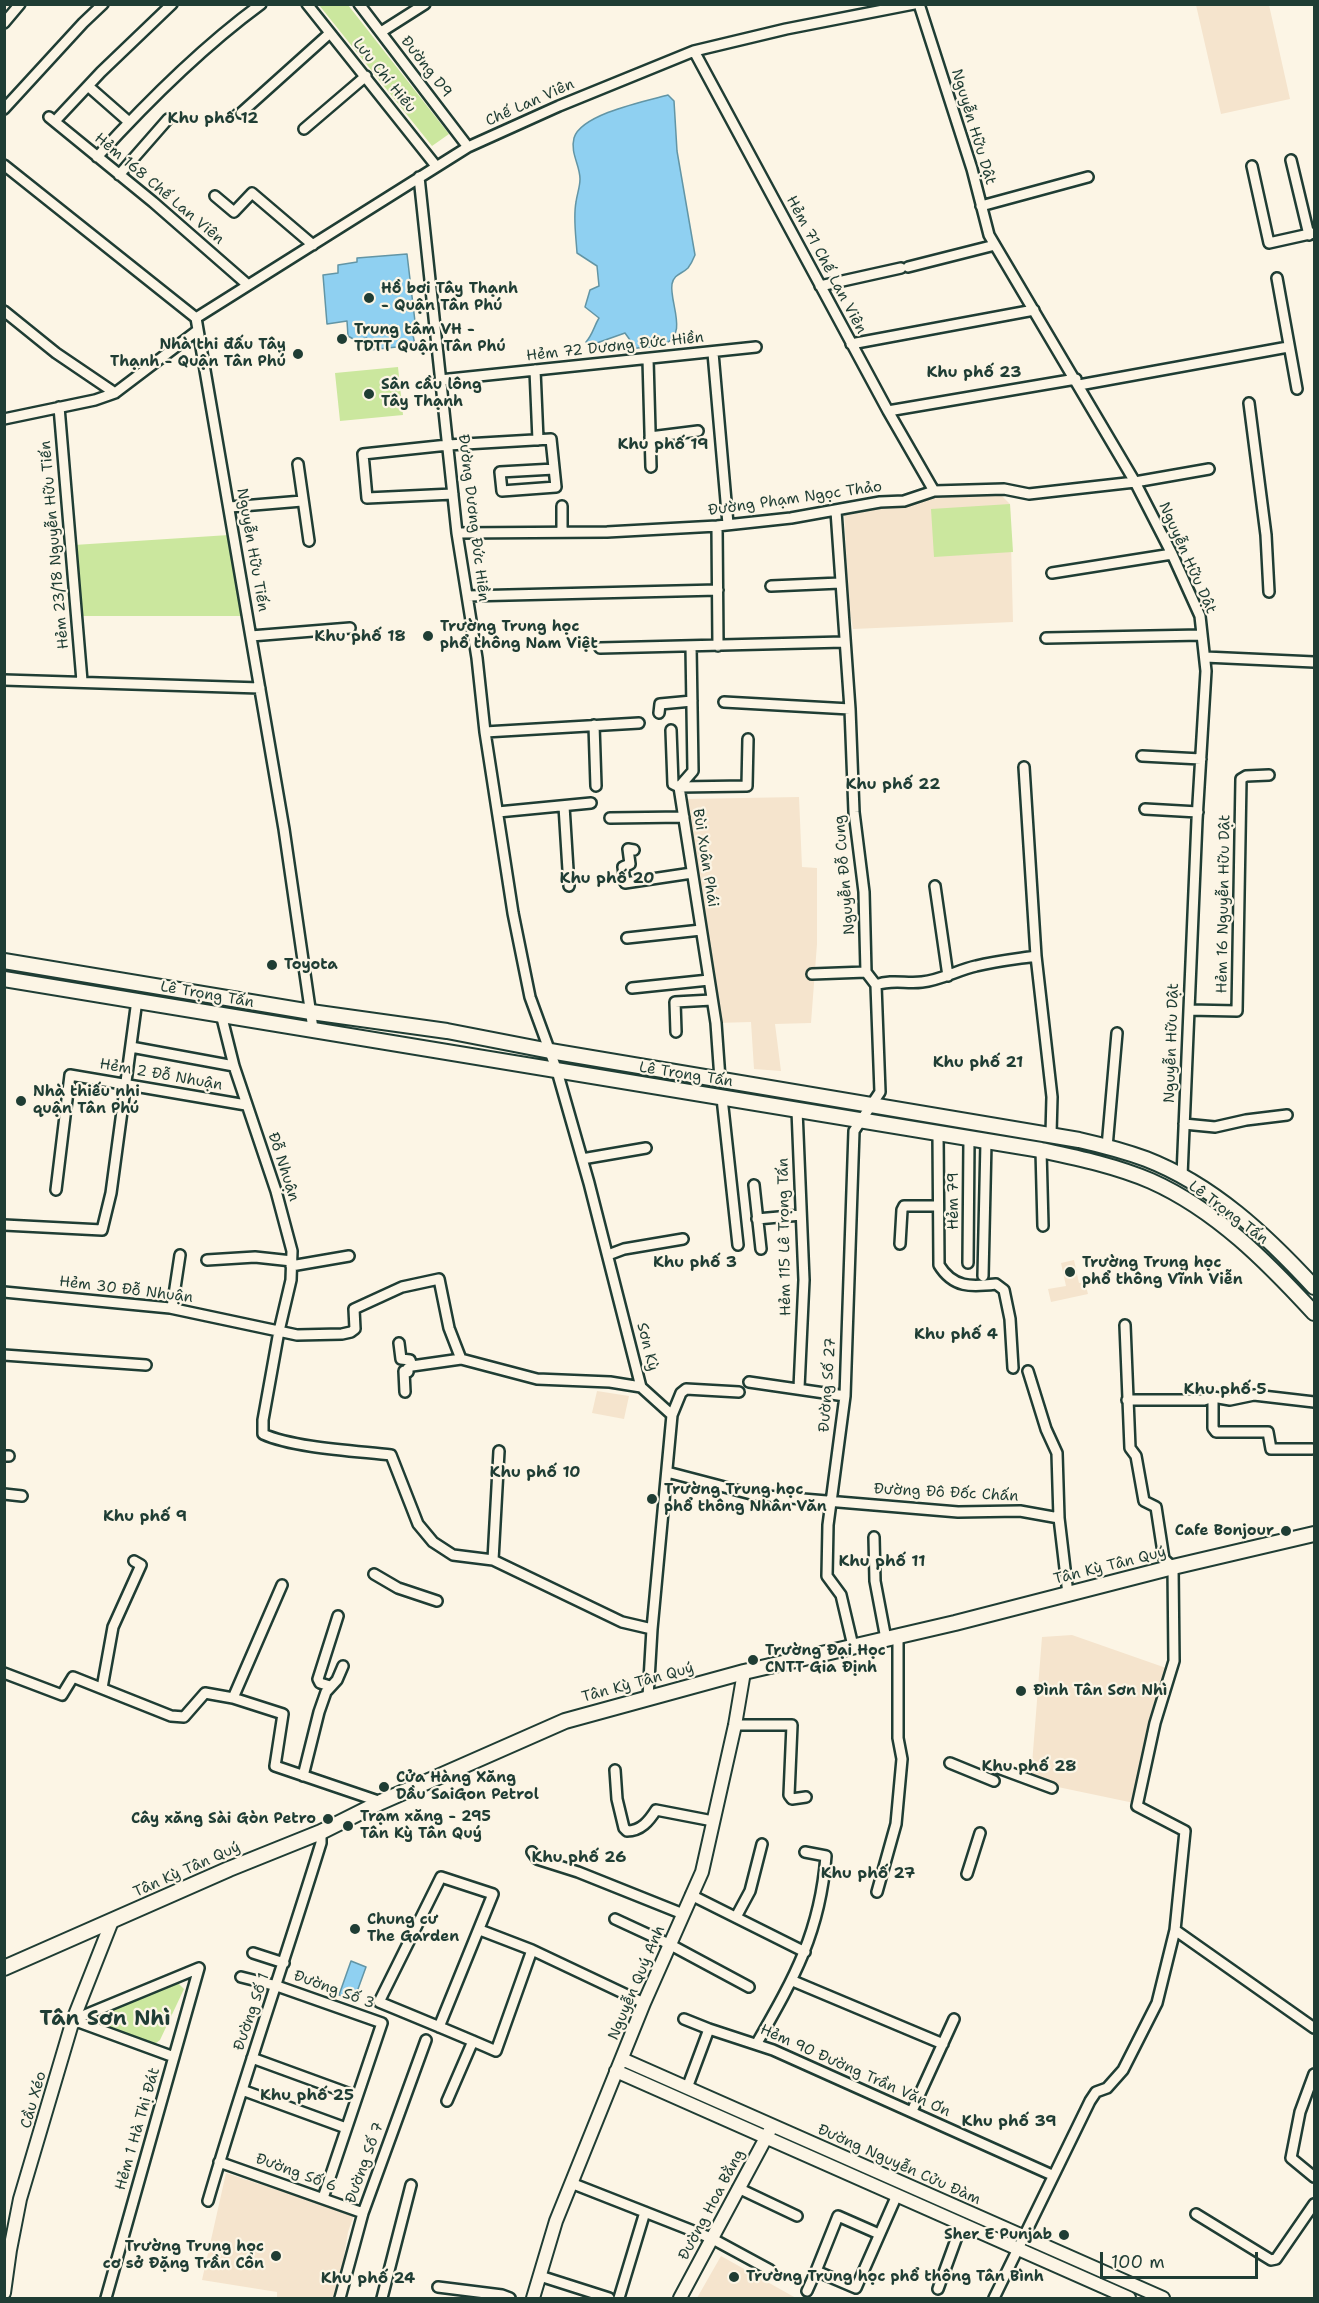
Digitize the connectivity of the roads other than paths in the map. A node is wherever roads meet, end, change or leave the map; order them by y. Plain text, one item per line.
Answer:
1 (20, 4) edge
2 (103, 4) edge
3 (172, 4) edge
4 (261, 4) edge
5 (307, 4) edge
6 (359, 4) edge
7 (425, 4) edge
8 (919, 4) edge
9 (913, 5) edge
10 (8, 11) edge
11 (4, 22) edge
12 (381, 32) junction
13 (330, 33) junction
14 (694, 51) junction
15 (366, 76) junction
16 (88, 86) junction
17 (4, 109) edge
18 (241, 113) dead end
19 (168, 119) dead end
20 (129, 122) junction
21 (304, 129) dead end
22 (468, 147) junction
23 (97, 157) junction
24 (1291, 160) dead end
25 (4, 165) edge
26 (436, 166) junction
27 (1252, 166) dead end
28 (118, 175) junction
29 (419, 177) junction
30 (1088, 177) dead end
31 (215, 196) dead end
32 (981, 206) junction
33 (1312, 234) edge
34 (313, 245) junction
35 (995, 245) junction
36 (1277, 278) dead end
37 (248, 285) junction
38 (820, 286) junction
39 (1034, 310) junction
40 (4, 311) edge
41 (196, 318) junction
42 (198, 330) junction
43 (851, 344) junction
44 (756, 347) dead end
45 (1288, 347) junction
46 (713, 353) junction
47 (648, 359) junction
48 (535, 370) junction
49 (441, 380) junction
50 (1077, 382) junction
51 (1297, 389) dead end
52 (115, 393) junction
53 (1249, 403) dead end
54 (58, 407) junction
55 (888, 411) junction
56 (4, 419) edge
57 (698, 431) dead end
58 (650, 437) junction
59 (538, 440) junction
60 (448, 446) junction
61 (298, 464) dead end
62 (651, 467) dead end
63 (554, 469) junction
64 (1209, 469) dead end
65 (1135, 482) junction
66 (934, 491) junction
67 (453, 494) junction
68 (302, 501) junction
69 (562, 506) dead end
70 (230, 507) junction
71 (836, 511) junction
72 (728, 524) junction
73 (717, 526) junction
74 (562, 532) junction
75 (457, 533) junction
76 (309, 541) dead end
77 (1172, 554) junction
78 (1052, 573) dead end
79 (840, 583) junction
80 (771, 586) dead end
81 (718, 590) junction
82 (1269, 592) dead end
83 (467, 596) junction
84 (351, 628) dead end
85 (1202, 635) junction
86 (250, 636) junction
87 (1046, 638) dead end
88 (844, 642) junction
89 (691, 646) junction
90 (718, 646) junction
91 (600, 648) dead end
92 (1205, 657) junction
93 (1314, 662) edge
94 (4, 680) edge
95 (82, 681) junction
96 (260, 688) junction
97 (692, 701) junction
98 (724, 702) dead end
99 (850, 709) junction
100 (659, 713) dead end
101 (639, 723) dead end
102 (594, 725) junction
103 (671, 730) dead end
104 (485, 732) junction
105 (748, 739) dead end
106 (1142, 756) dead end
107 (1201, 759) junction
108 (1024, 767) dead end
109 (1269, 775) dead end
110 (596, 786) dead end
111 (679, 787) junction
112 (591, 803) dead end
113 (564, 806) junction
114 (1145, 808) dead end
115 (498, 812) junction
116 (1198, 812) junction
117 (684, 817) junction
118 (610, 818) dead end
119 (634, 850) dead end
120 (692, 873) junction
121 (569, 886) dead end
122 (935, 886) dead end
123 (701, 930) junction
124 (627, 938) dead end
125 (1036, 956) junction
126 (4, 961) edge
127 (866, 972) junction
128 (812, 974) dead end
129 (948, 976) junction
130 (4, 979) edge
131 (709, 980) junction
132 (876, 986) junction
133 (632, 988) dead end
134 (137, 1000) junction
135 (712, 1000) junction
136 (1189, 1010) junction
137 (311, 1012) junction
138 (221, 1014) junction
139 (313, 1029) junction
140 (676, 1032) dead end
141 (1117, 1033) dead end
142 (131, 1047) junction
143 (549, 1051) junction
144 (234, 1066) junction
145 (557, 1071) junction
146 (720, 1079) junction
147 (126, 1083) junction
148 (722, 1098) junction
149 (872, 1104) junction
150 (246, 1105) junction
151 (797, 1110) junction
152 (1287, 1115) dead end
153 (862, 1120) junction
154 (1184, 1124) junction
155 (938, 1133) junction
156 (1051, 1134) junction
157 (969, 1139) junction
158 (986, 1142) junction
159 (1107, 1147) junction
160 (646, 1148) dead end
161 (1041, 1150) junction
162 (582, 1159) junction
163 (1182, 1176) junction
164 (754, 1185) dead end
165 (56, 1190) dead end
166 (938, 1206) junction
167 (801, 1215) junction
168 (757, 1219) junction
169 (4, 1225) edge
170 (1043, 1226) dead end
171 (683, 1239) dead end
172 (900, 1244) dead end
173 (738, 1245) dead end
174 (761, 1249) dead end
175 (180, 1255) dead end
176 (608, 1255) junction
177 (349, 1256) dead end
178 (207, 1260) dead end
179 (292, 1263) junction
180 (969, 1263) dead end
181 (983, 1276) dead end
182 (1314, 1287) edge
183 (4, 1292) edge
184 (172, 1308) junction
185 (1314, 1313) edge
186 (1125, 1324) dead end
187 (279, 1331) junction
188 (399, 1343) dead end
189 (4, 1355) edge
190 (461, 1359) junction
191 (146, 1365) dead end
192 (412, 1366) junction
193 (1014, 1368) dead end
194 (1029, 1371) dead end
195 (749, 1382) dead end
196 (642, 1387) junction
197 (799, 1388) junction
198 (405, 1392) dead end
199 (739, 1392) dead end
200 (845, 1396) junction
201 (1213, 1397) junction
202 (1127, 1400) junction
203 (1314, 1402) edge
204 (672, 1415) junction
205 (1312, 1449) dead end
206 (499, 1451) dead end
207 (667, 1472) junction
208 (4, 1494) edge
209 (22, 1496) dead end
210 (831, 1501) junction
211 (1059, 1518) junction
212 (1314, 1534) edge
213 (874, 1537) dead end
214 (493, 1560) junction
215 (134, 1561) dead end
216 (1173, 1567) junction
217 (374, 1574) dead end
218 (282, 1585) dead end
219 (1068, 1594) junction
220 (437, 1600) dead end
221 (338, 1616) dead end
222 (652, 1629) junction
223 (892, 1637) junction
224 (853, 1646) junction
225 (343, 1666) dead end
226 (744, 1672) junction
227 (4, 1673) edge
228 (330, 1686) junction
229 (102, 1688) junction
230 (648, 1697) junction
231 (233, 1698) junction
232 (735, 1725) junction
233 (950, 1763) dead end
234 (998, 1768) dead end
235 (615, 1770) dead end
236 (303, 1776) junction
237 (994, 1781) dead end
238 (1052, 1788) dead end
239 (806, 1797) dead end
240 (381, 1802) junction
241 (713, 1821) junction
242 (321, 1832) junction
243 (980, 1833) dead end
244 (762, 1844) dead end
245 (532, 1852) dead end
246 (805, 1852) dead end
247 (967, 1874) dead end
248 (877, 1892) dead end
249 (691, 1895) junction
250 (683, 1914) junction
251 (736, 1917) junction
252 (615, 1919) dead end
253 (112, 1921) junction
254 (1175, 1929) junction
255 (480, 1930) junction
256 (669, 1944) junction
257 (532, 1950) junction
258 (805, 1952) junction
259 (254, 1953) dead end
260 (284, 1963) junction
261 (4, 1968) edge
262 (241, 1977) dead end
263 (792, 1981) junction
264 (277, 1986) junction
265 (749, 1987) dead end
266 (644, 2003) junction
267 (684, 2019) dead end
268 (954, 2019) dead end
269 (73, 2020) junction
270 (439, 2027) junction
271 (1314, 2028) edge
272 (709, 2029) junction
273 (426, 2040) dead end
274 (473, 2041) junction
275 (757, 2043) junction
276 (943, 2044) junction
277 (174, 2057) junction
278 (252, 2058) junction
279 (619, 2065) junction
280 (1314, 2074) edge
281 (687, 2088) junction
282 (242, 2090) junction
283 (356, 2096) junction
284 (447, 2101) dead end
285 (912, 2111) junction
286 (773, 2126) junction
287 (346, 2128) junction
288 (765, 2137) junction
289 (219, 2162) junction
290 (1052, 2175) junction
291 (1314, 2177) edge
292 (571, 2183) junction
293 (411, 2185) dead end
294 (738, 2188) junction
295 (897, 2194) junction
296 (323, 2198) junction
297 (208, 2201) dead end
298 (1314, 2204) edge
299 (645, 2212) junction
300 (363, 2213) junction
301 (1197, 2214) dead end
302 (797, 2217) dead end
303 (962, 2223) junction
304 (879, 2234) junction
305 (1024, 2236) junction
306 (711, 2238) junction
307 (1018, 2248) junction
308 (770, 2270) dead end
309 (816, 2271) junction
310 (540, 2276) junction
311 (1135, 2286) junction
312 (438, 2287) dead end
313 (938, 2289) dead end
314 (807, 2291) dead end
315 (4, 2293) edge
316 (105, 2298) edge
317 (340, 2298) edge
318 (382, 2298) edge
319 (510, 2298) edge
320 (533, 2298) edge
321 (609, 2298) edge
322 (619, 2298) edge
323 (680, 2298) edge
324 (994, 2298) edge
325 (1128, 2298) edge
326 (1163, 2298) edge

1 - 10 street
2 - 17 street
3 - 16 street
4 - 20 street
5 - 13 street, Lưu Chí Hiếu
6 - 12 street, Đường D9
7 - 12 street
8 - 32 street, Nguyễn Hữu Dật
9 - 14 street, Chế Lan Viên
10 - 11 street
12 - 22 street, Đường D9
13 - 15 street, Lưu Chí Hiếu
13 - 18 street
14 - 22 street, Chế Lan Viên
14 - 38 street, Hẻm 71 Chế Lan Viên
15 - 21 street
15 - 26 street, Lưu Chí Hiếu
16 - 20 street
16 - 23 street, Hẻm 168 Chế Lan Viên
19 - 28 street
20 - 23 street
22 - 26 street, Chế Lan Viên
23 - 28 street, Hẻm 168 Chế Lan Viên
24 - 33 street
25 - 41 street
26 - 29 street, Chế Lan Viên
27 - 33 street
28 - 37 street, Hẻm 168 Chế Lan Viên
29 - 34 street, Chế Lan Viên
29 - 49 street, Đường Dương Đức Hiền
30 - 32 street
31 - 34 street
32 - 35 street, Nguyễn Hữu Dật
34 - 37 street, Chế Lan Viên
35 - 38 street
35 - 39 street, Nguyễn Hữu Dật
36 - 45 street
37 - 41 street, Chế Lan Viên
38 - 43 street, Hẻm 71 Chế Lan Viên
39 - 43 street
39 - 50 street, Nguyễn Hữu Dật
40 - 52 street
41 - 42 street, Nguyễn Hữu Tiến
42 - 52 street
42 - 70 street, Nguyễn Hữu Tiến
43 - 55 street, Hẻm 71 Chế Lan Viên
44 - 46 street, Hẻm 72 Dương Đức Hiền
45 - 50 street
45 - 51 street
46 - 47 street, Hẻm 72 Dương Đức Hiền
46 - 72 street
47 - 48 street, Hẻm 72 Dương Đức Hiền
47 - 58 street
48 - 49 street, Hẻm 72 Dương Đức Hiền
48 - 59 street
49 - 60 street, Đường Dương Đức Hiền
50 - 55 street
50 - 65 street, Nguyễn Hữu Dật
52 - 54 street
53 - 82 street
54 - 56 street
54 - 95 street, Hẻm 23/18 Nguyễn Hữu Tiến
55 - 66 street, Hẻm 71 Chế Lan Viên
57 - 58 street
58 - 62 street
59 - 60 street
59 - 63 street
60 - 67 street, Đường Dương Đức Hiền
60 - 67 street
61 - 68 street
63 - 63 street
64 - 65 street, Đường Phạm Ngọc Thảo
65 - 66 street, Đường Phạm Ngọc Thảo
65 - 77 street, Nguyễn Hữu Dật
66 - 71 street, Đường Phạm Ngọc Thảo
67 - 75 street, Đường Dương Đức Hiền
68 - 70 street
68 - 76 street
69 - 74 street
70 - 86 street, Nguyễn Hữu Tiến
71 - 72 street, Đường Phạm Ngọc Thảo
71 - 79 street, Nguyễn Đỗ Cung
72 - 73 street, Đường Phạm Ngọc Thảo
73 - 74 street, Đường Phạm Ngọc Thảo
73 - 81 street
74 - 75 street, Đường Phạm Ngọc Thảo
75 - 83 street, Đường Dương Đức Hiền
77 - 78 street
77 - 85 street, Nguyễn Hữu Dật
79 - 80 street
79 - 88 street, Nguyễn Đỗ Cung
81 - 83 street
81 - 90 street
83 - 104 street, Đường Dương Đức Hiền
84 - 86 street
85 - 87 street
85 - 92 street, Nguyễn Hữu Dật
86 - 96 street, Nguyễn Hữu Tiến
88 - 90 street
88 - 99 street, Nguyễn Đỗ Cung
89 - 90 street
89 - 91 street
89 - 97 street
92 - 93 street
92 - 107 street, Nguyễn Hữu Dật
94 - 95 street
95 - 96 street
96 - 137 street, Nguyễn Hữu Tiến
97 - 100 street
97 - 111 street
98 - 99 street
99 - 127 street, Nguyễn Đỗ Cung
101 - 102 street
102 - 104 street
102 - 110 street
103 - 111 street, Bùi Xuân Phái
104 - 115 street, Đường Dương Đức Hiền
105 - 111 street
106 - 107 street
107 - 116 street, Nguyễn Hữu Dật
108 - 125 street
109 - 136 street, Hẻm 16 Nguyễn Hữu Dật
111 - 117 street, Bùi Xuân Phái
112 - 113 street
113 - 115 street
113 - 121 street
114 - 116 street
115 - 143 street, Đường Dương Đức Hiền
116 - 136 street, Nguyễn Hữu Dật
117 - 118 street
117 - 120 street, Bùi Xuân Phái
119 - 120 street
120 - 123 street, Bùi Xuân Phái
122 - 129 street
123 - 124 street
123 - 131 street, Bùi Xuân Phái
125 - 129 street
125 - 156 street
126 - 137 main road, Lê Trọng Tấn
127 - 128 street
127 - 132 street
129 - 132 street
130 - 134 main road, Lê Trọng Tấn
131 - 133 street
131 - 135 street, Bùi Xuân Phái
132 - 149 street
134 - 138 main road, Lê Trọng Tấn
134 - 142 street
135 - 140 street
135 - 146 street, Bùi Xuân Phái
136 - 154 street, Nguyễn Hữu Dật
137 - 139 street, Nguyễn Hữu Tiến
137 - 143 main road, Lê Trọng Tấn
138 - 139 main road, Lê Trọng Tấn
138 - 144 street, Đỗ Nhuận
139 - 145 main road, Lê Trọng Tấn
141 - 159 street
142 - 144 street
142 - 147 street
143 - 145 street, Đường Dương Đức Hiền
143 - 146 main road, Lê Trọng Tấn
144 - 150 street, Đỗ Nhuận
145 - 148 main road, Lê Trọng Tấn
145 - 162 street, Sơn Kỳ
146 - 149 main road, Lê Trọng Tấn
147 - 150 street, Hẻm 2 Đỗ Nhuận
147 - 165 street, Hẻm 2 Đỗ Nhuận
147 - 169 street
148 - 151 main road, Lê Trọng Tấn
148 - 173 street
149 - 153 street
149 - 156 main road, Lê Trọng Tấn
150 - 179 street, Đỗ Nhuận
151 - 153 main road, Lê Trọng Tấn
151 - 167 street, Hẻm 115 Lê Trọng Tấn
152 - 154 street
153 - 155 main road, Lê Trọng Tấn
153 - 200 street, Đường Số 27
154 - 163 street, Nguyễn Hữu Dật
155 - 157 main road, Lê Trọng Tấn
155 - 166 street
156 - 159 main road, Lê Trọng Tấn
157 - 158 main road, Lê Trọng Tấn
157 - 180 street, Hẻm 79
158 - 161 main road, Lê Trọng Tấn
158 - 181 street
159 - 163 main road, Lê Trọng Tấn
160 - 162 street
161 - 170 street
161 - 185 main road, Lê Trọng Tấn
162 - 176 street, Sơn Kỳ
163 - 182 main road, Lê Trọng Tấn
164 - 168 street
166 - 172 street
166 - 193 street
167 - 168 street
167 - 197 street, Hẻm 115 Lê Trọng Tấn
168 - 174 street
171 - 176 street
175 - 184 street
176 - 196 street, Sơn Kỳ
177 - 179 street
178 - 179 street
179 - 187 street, Đỗ Nhuận
183 - 184 street, Hẻm 30 Đỗ Nhuận
184 - 187 street, Hẻm 30 Đỗ Nhuận
186 - 202 street
187 - 190 street, Hẻm 30 Đỗ Nhuận
187 - 214 street, Đỗ Nhuận
188 - 192 street
189 - 191 street
190 - 192 street
190 - 196 street
192 - 198 street
194 - 211 street
195 - 197 street
196 - 204 street, Sơn Kỳ
197 - 200 street
199 - 204 street
200 - 210 street, Đường Số 27
201 - 202 street
201 - 203 street
201 - 205 street
202 - 216 street
204 - 207 street
206 - 214 street
207 - 210 street, Đường Đô Đốc Chấn
207 - 222 street
208 - 209 street
210 - 211 street, Đường Đô Đốc Chấn
210 - 224 street, Đường Số 27
211 - 219 street
212 - 216 main road, Tân Kỳ Tân Quý
213 - 223 street
214 - 222 street
215 - 229 street
216 - 219 main road, Tân Kỳ Tân Quý
216 - 254 street
217 - 220 street
218 - 231 street
219 - 223 main road, Tân Kỳ Tân Quý
221 - 228 street
222 - 230 street
223 - 224 main road, Tân Kỳ Tân Quý
223 - 248 street
224 - 226 main road, Tân Kỳ Tân Quý
225 - 228 street
226 - 230 main road, Tân Kỳ Tân Quý
226 - 232 street, Nguyễn Quý Anh
227 - 229 street
228 - 236 street
229 - 231 street
230 - 240 main road, Tân Kỳ Tân Quý
231 - 236 street
232 - 239 street
232 - 241 street, Nguyễn Quý Anh
233 - 237 street
234 - 238 street
235 - 241 street
236 - 240 street
240 - 242 main road, Tân Kỳ Tân Quý
241 - 249 street, Nguyễn Quý Anh
242 - 253 main road, Tân Kỳ Tân Quý
242 - 260 street, Đường Số 1
243 - 247 street
244 - 251 street
245 - 250 street
246 - 258 street
249 - 250 street, Nguyễn Quý Anh
249 - 251 street
250 - 256 street, Nguyễn Quý Anh
251 - 258 street
252 - 256 street
253 - 261 main road, Tân Kỳ Tân Quý
253 - 269 street, Cầu Xéo
254 - 271 street
254 - 290 street
255 - 257 street
255 - 270 street
255 - 270 street
256 - 265 street
256 - 266 street, Nguyễn Quý Anh
257 - 266 street
257 - 274 street
258 - 263 street
259 - 260 street
260 - 264 street, Đường Số 1
262 - 264 street, Đường Số 3
263 - 275 street
263 - 276 street
264 - 278 street, Đường Số 1
264 - 283 street, Đường Số 3
266 - 279 street, Nguyễn Quý Anh
267 - 272 street, Hẻm 90 Đường Trần Văn Ơn
268 - 276 street
269 - 277 street
269 - 277 street, Hẻm 1 Hà Thị Đát
269 - 315 street, Cầu Xéo
270 - 274 street
272 - 275 street, Hẻm 90 Đường Trần Văn Ơn
272 - 281 street
273 - 300 street, Đường Số 7
274 - 284 street
275 - 285 street, Hẻm 90 Đường Trần Văn Ơn
276 - 285 street
277 - 316 street, Hẻm 1 Hà Thị Đát
278 - 282 street, Đường Số 1
278 - 283 street
279 - 281 street, Đường Nguyễn Cửu Đàm
279 - 288 street, Đường Nguyễn Cửu Đàm
279 - 292 street, Nguyễn Quý Anh
280 - 291 street
281 - 286 street, Đường Nguyễn Cửu Đàm
282 - 287 street
282 - 289 street, Đường Số 1
283 - 287 street
285 - 290 street, Hẻm 90 Đường Trần Văn Ơn
286 - 288 street, Đường Hoa Bằng
286 - 305 street, Đường Nguyễn Cửu Đàm
287 - 296 street
288 - 294 street, Đường Hoa Bằng
288 - 295 street, Đường Nguyễn Cửu Đàm
289 - 296 street, Đường Số 6
289 - 297 street, Đường Số 1
290 - 305 street
292 - 299 street
292 - 310 street, Nguyễn Quý Anh
293 - 318 street
294 - 302 street
294 - 306 street, Đường Hoa Bằng
295 - 303 street, Đường Nguyễn Cửu Đàm
295 - 304 street
296 - 300 street, Đường Số 6
298 - 301 street
299 - 306 street
299 - 322 street
300 - 317 street, Đường Số 7
303 - 307 street, Đường Nguyễn Cửu Đàm
303 - 313 street
304 - 309 street
304 - 309 street
305 - 307 street
305 - 311 street, Đường Nguyễn Cửu Đàm
306 - 308 street
306 - 323 street, Đường Hoa Bằng
307 - 324 street
307 - 325 street, Đường Nguyễn Cửu Đàm
309 - 314 street
310 - 320 street, Nguyễn Quý Anh
310 - 321 street
311 - 325 street
311 - 326 street, Đường Nguyễn Cửu Đàm
312 - 319 street

